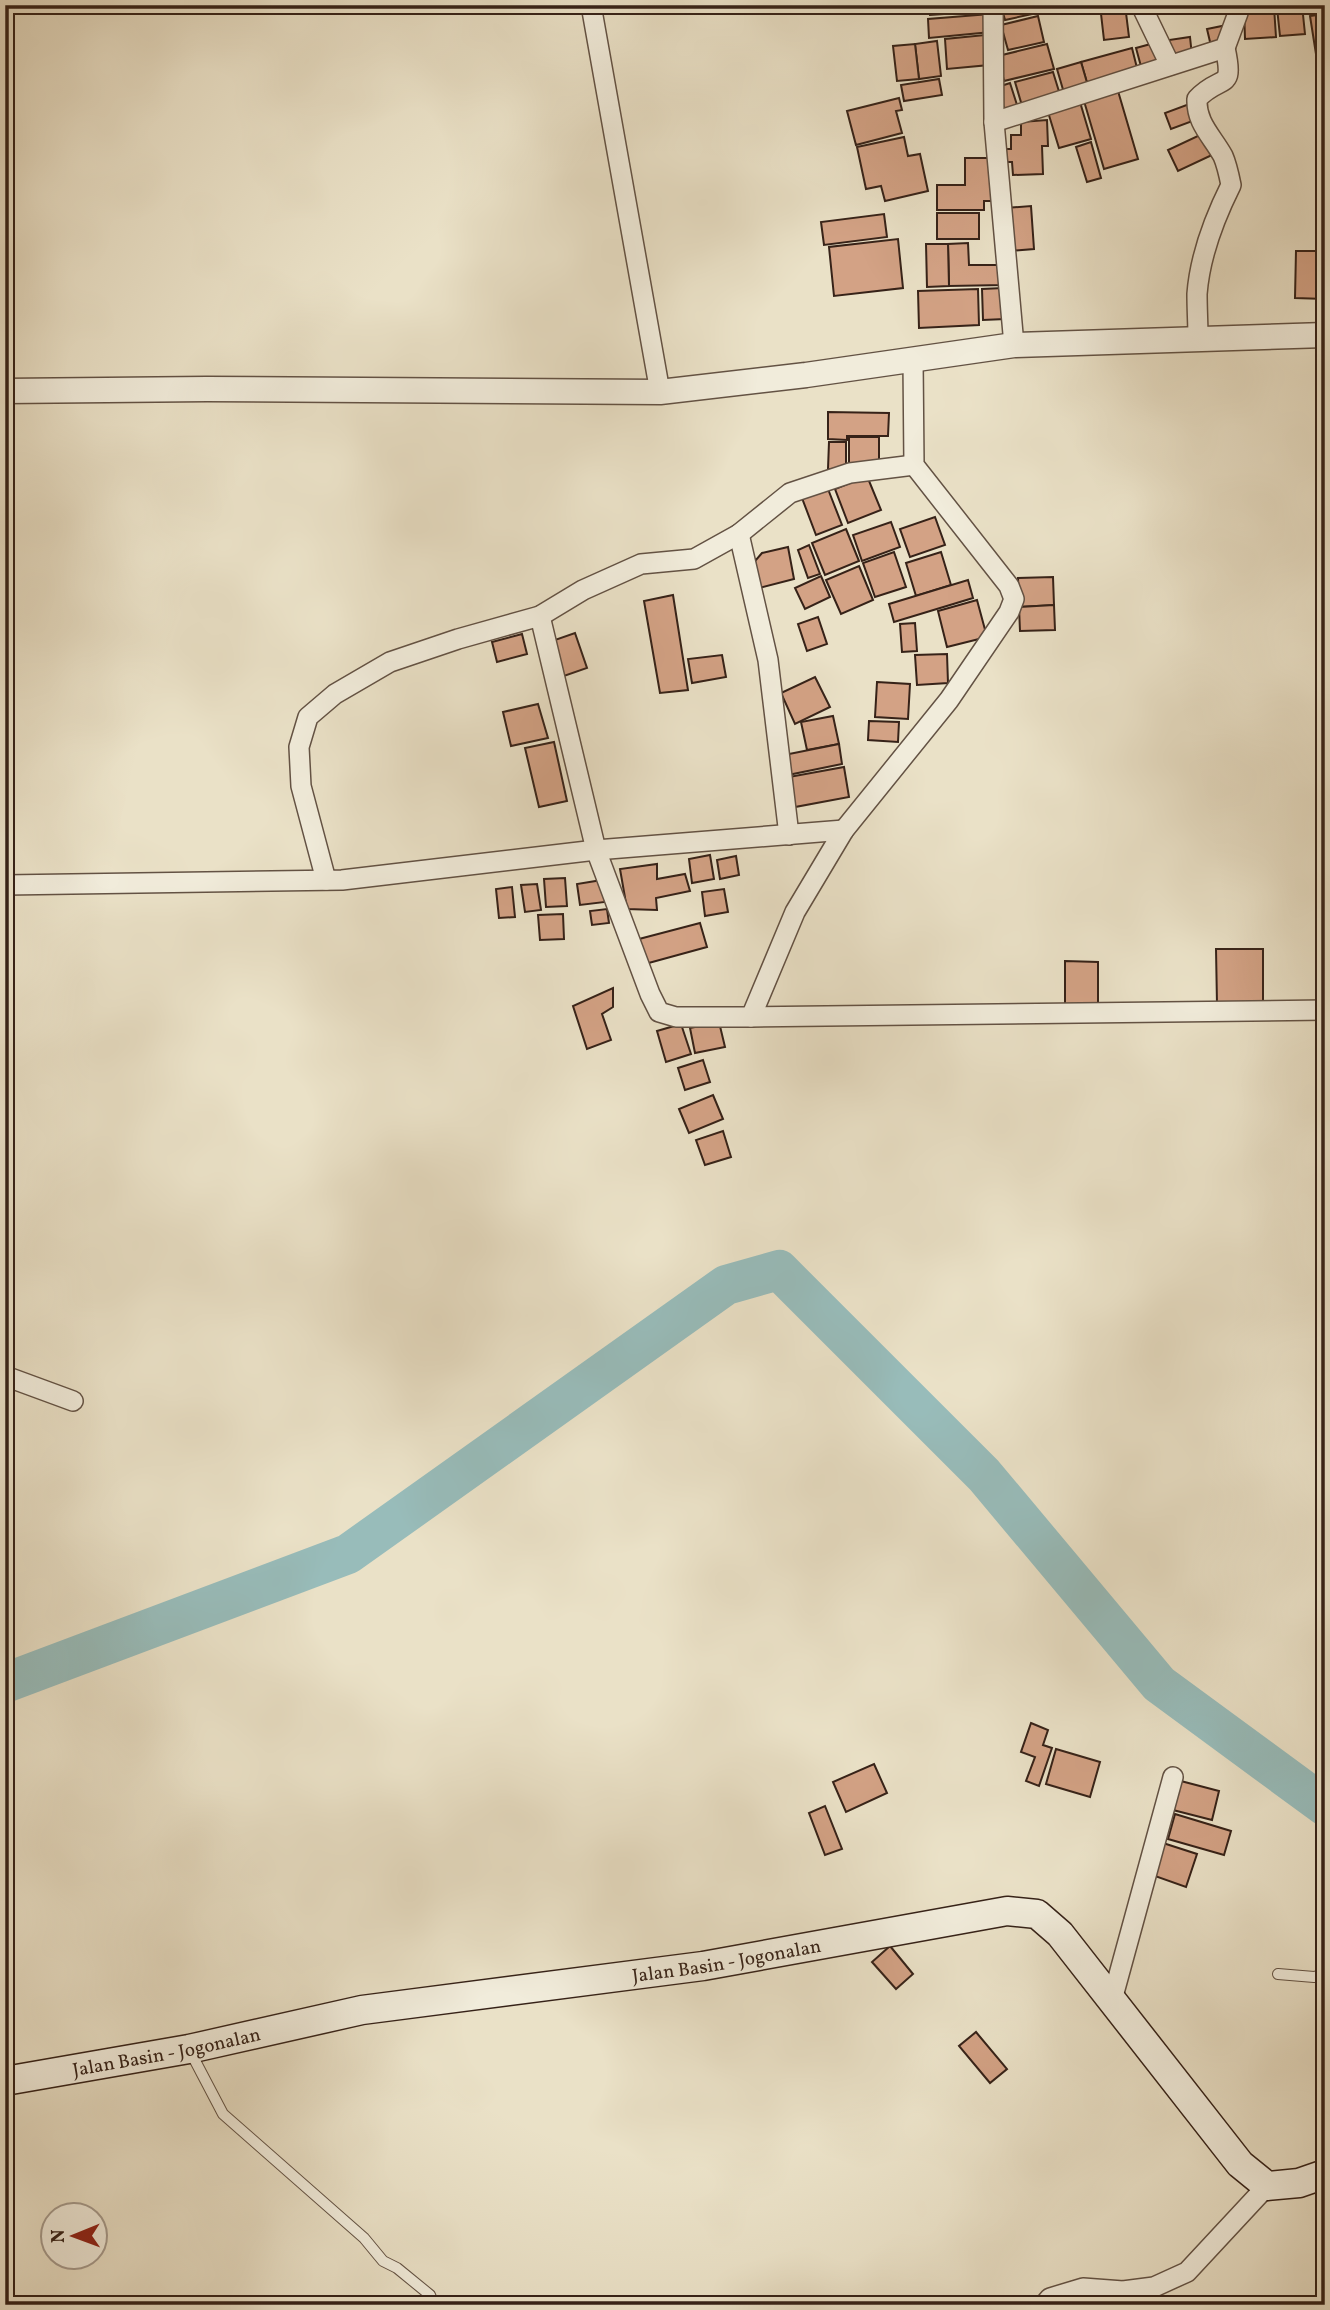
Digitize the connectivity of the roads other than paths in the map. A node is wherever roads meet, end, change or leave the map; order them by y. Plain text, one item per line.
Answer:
1 (591, 5) edge
2 (993, 5) edge
3 (1141, 5) edge
4 (1238, 5) edge
5 (1225, 48) junction
6 (1170, 65) junction
7 (995, 122) junction
8 (1325, 335) edge
9 (1198, 338) junction
10 (1014, 345) junction
11 (913, 360) junction
12 (5, 391) edge
13 (660, 392) junction
14 (914, 466) junction
15 (739, 534) junction
16 (540, 616) junction
17 (844, 830) junction
18 (789, 835) junction
19 (596, 850) junction
20 (326, 880) junction
21 (5, 885) edge
22 (1325, 1010) edge
23 (751, 1017) junction
24 (5, 1376) edge
25 (73, 1401) dead end
26 (1173, 1777) dead end
27 (1278, 1974) dead end
28 (1325, 1974) edge
29 (1112, 2000) junction
30 (189, 2049) junction
31 (5, 2081) edge
32 (1325, 2174) edge
33 (1268, 2186) junction
34 (435, 2305) edge
35 (1044, 2305) edge

1 - 13 street
2 - 7 street
3 - 6 street
4 - 5 street
5 - 6 street
5 - 9 street
6 - 7 street
7 - 10 street
8 - 9 street
9 - 10 street
10 - 11 street
11 - 13 street
11 - 14 street
12 - 13 street
14 - 15 street
14 - 17 street
15 - 16 street
15 - 18 street
16 - 19 street
16 - 20 street
17 - 18 street
17 - 23 street
18 - 19 street
19 - 20 street
19 - 23 street
20 - 21 street
22 - 23 street
24 - 25 street
26 - 29 street
27 - 28 lane
29 - 30 main road, Jalan Basin - Jogonalan
29 - 33 main road, Jalan Basin - Jogonalan
30 - 31 main road, Jalan Basin - Jogonalan
30 - 34 lane
32 - 33 main road
33 - 35 street

